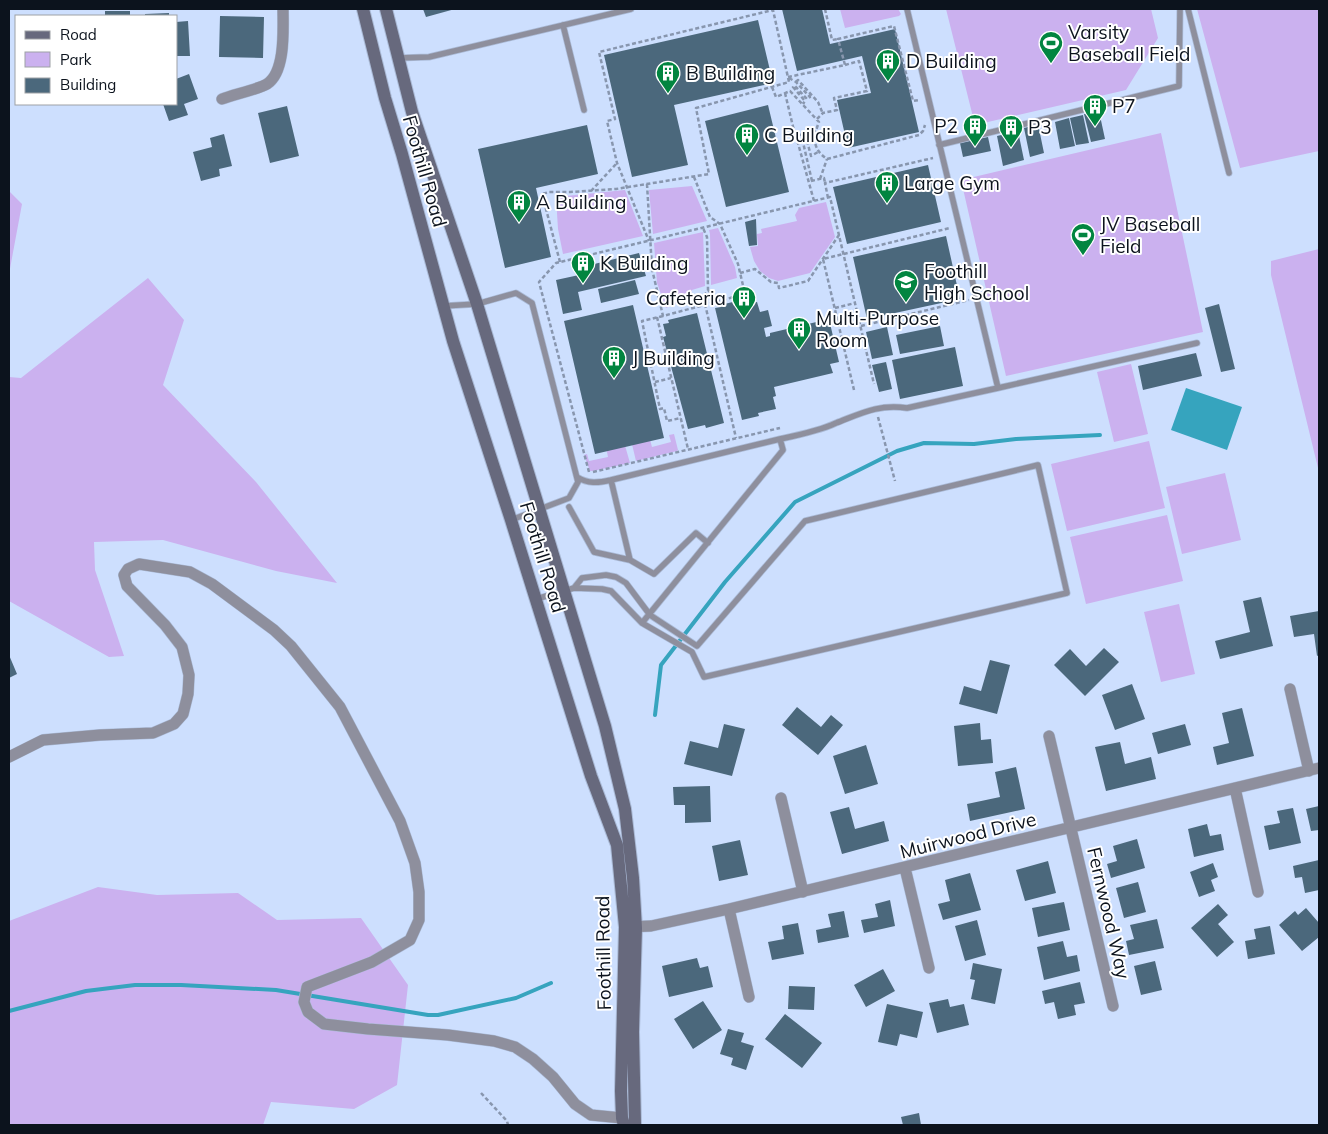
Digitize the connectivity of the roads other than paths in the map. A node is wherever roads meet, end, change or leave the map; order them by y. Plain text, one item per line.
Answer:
1 (283, 9) edge
2 (363, 9) edge
3 (386, 9) edge
4 (631, 9) edge
5 (906, 9) edge
6 (1180, 9) edge
7 (1188, 9) edge
8 (563, 25) junction
9 (398, 58) junction
10 (222, 99) dead end
11 (584, 110) dead end
12 (939, 145) junction
13 (1229, 173) dead end
14 (477, 304) junction
15 (443, 306) junction
16 (1197, 343) dead end
17 (998, 388) junction
18 (780, 440) junction
19 (577, 477) junction
20 (611, 480) junction
21 (570, 507) dead end
22 (539, 509) junction
23 (511, 520) junction
24 (708, 543) junction
25 (630, 560) junction
26 (569, 589) junction
27 (536, 599) junction
28 (650, 615) junction
29 (642, 623) junction
30 (1290, 690) dead end
31 (1049, 736) dead end
32 (9, 757) edge
33 (1314, 770) edge
34 (1235, 788) junction
35 (781, 798) dead end
36 (1072, 827) junction
37 (905, 868) junction
38 (803, 892) junction
39 (1258, 892) dead end
40 (729, 909) junction
41 (630, 928) junction
42 (929, 968) dead end
43 (749, 997) dead end
44 (1113, 1006) dead end
45 (623, 1122) edge
46 (635, 1125) edge

1 - 10 street
2 - 15 main road, Foothill Road
3 - 9 main road, Foothill Road
4 - 8 lane
5 - 12 lane
6 - 12 lane
7 - 13 lane
8 - 9 lane
8 - 11 lane
9 - 14 main road, Foothill Road
12 - 17 lane
14 - 15 lane
14 - 19 lane
14 - 22 main road, Foothill Road
15 - 23 main road, Foothill Road
16 - 17 lane
17 - 18 lane
18 - 20 lane
18 - 24 lane
19 - 20 lane
19 - 22 lane
20 - 25 lane
21 - 25 lane
22 - 23 lane
22 - 26 main road, Foothill Road
23 - 27 main road, Foothill Road
24 - 25 lane
24 - 28 lane
26 - 27 lane
26 - 28 lane
26 - 29 lane
26 - 41 main road, Foothill Road
27 - 41 main road, Foothill Road
28 - 29 lane
28 - 29 lane
30 - 33 street
31 - 36 street, Fernwood Way
32 - 45 street
33 - 34 street, Muirwood Drive
34 - 36 street, Muirwood Drive
34 - 39 street
35 - 38 street
36 - 37 street, Muirwood Drive
36 - 44 street, Fernwood Way
37 - 38 street, Muirwood Drive
37 - 42 street
38 - 40 street, Muirwood Drive
40 - 41 street, Muirwood Drive
40 - 43 street
41 - 45 main road, Foothill Road
41 - 46 main road, Foothill Road

